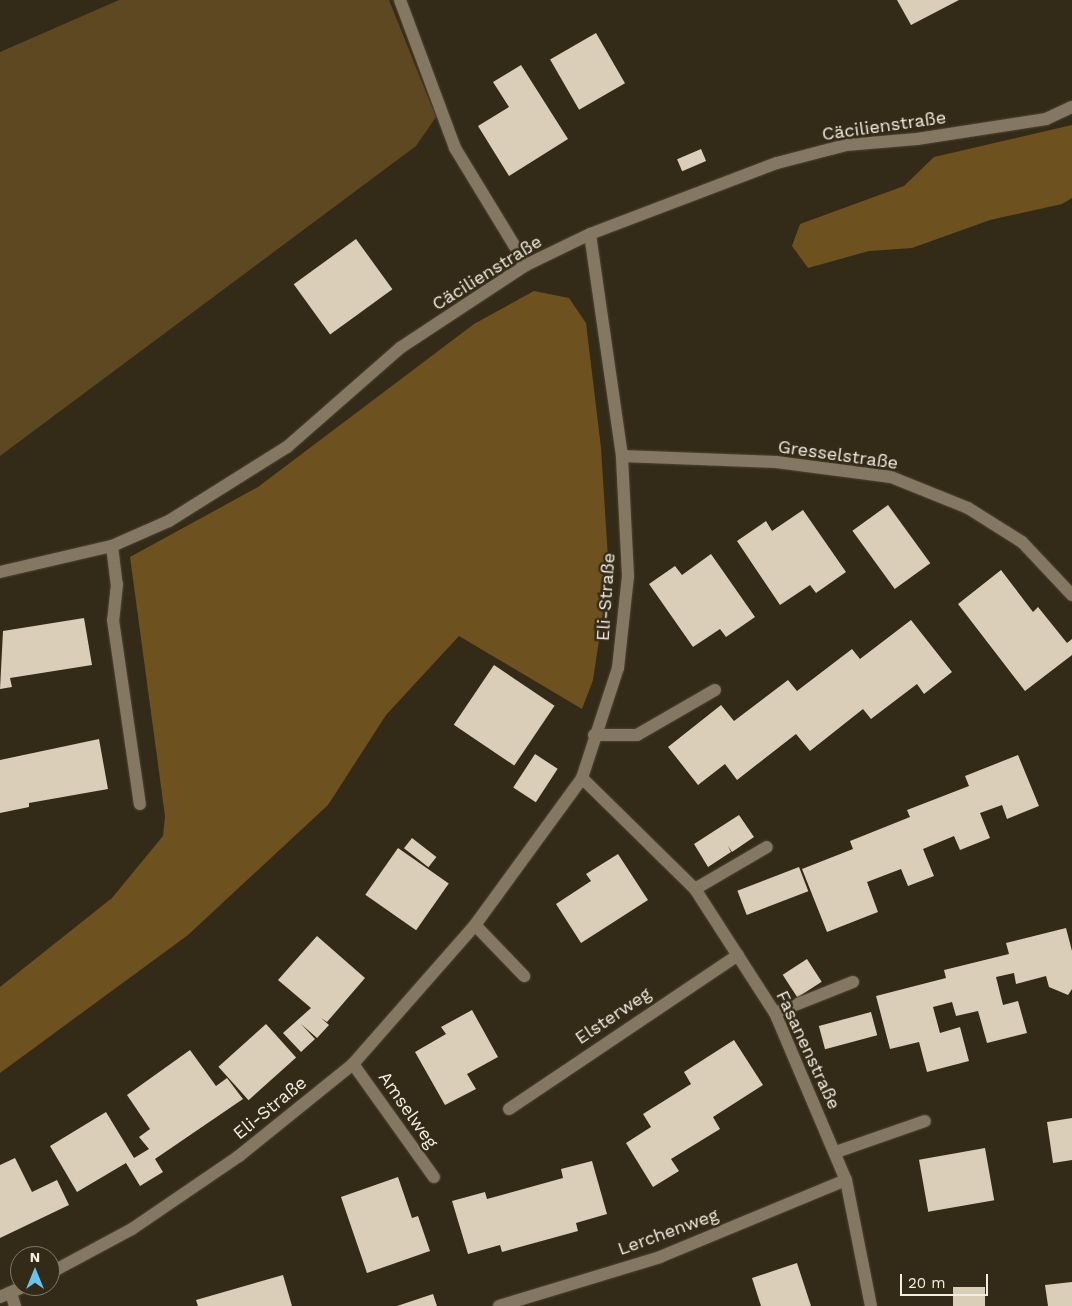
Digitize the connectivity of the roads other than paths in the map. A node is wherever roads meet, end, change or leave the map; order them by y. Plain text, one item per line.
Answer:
1 (400, 0) edge
2 (1072, 107) edge
3 (590, 234) junction
4 (526, 265) junction
5 (622, 456) junction
6 (112, 546) junction
7 (0, 572) edge
8 (1072, 595) edge
9 (715, 690) dead end
10 (594, 735) junction
11 (582, 778) junction
12 (140, 804) dead end
13 (767, 847) dead end
14 (695, 889) junction
15 (475, 925) junction
16 (738, 955) junction
17 (524, 976) dead end
18 (853, 982) dead end
19 (775, 1012) junction
20 (353, 1064) junction
21 (509, 1108) dead end
22 (925, 1121) dead end
23 (836, 1152) junction
24 (434, 1177) dead end
25 (846, 1180) junction
26 (60, 1268) edge
27 (6, 1295) edge
28 (15, 1306) edge
29 (499, 1306) edge
30 (871, 1306) edge

1 - 4 street
2 - 3 street, Cäcilienstraße
3 - 4 street, Cäcilienstraße
3 - 5 street, Eli-Straße
4 - 6 street, Cäcilienstraße
5 - 8 street, Gresselstraße
5 - 10 street, Eli-Straße
6 - 7 street, Cäcilienstraße
6 - 12 street
9 - 10 street
10 - 11 street, Eli-Straße
11 - 14 street, Fasanenstraße
11 - 15 street, Eli-Straße
13 - 14 street
14 - 16 street, Fasanenstraße
15 - 17 street
15 - 20 street, Eli-Straße
16 - 19 street, Fasanenstraße
16 - 21 street, Elsterweg
18 - 19 street
19 - 23 street, Fasanenstraße
20 - 24 street, Amselweg
20 - 26 street, Eli-Straße
22 - 23 street
23 - 25 street, Fasanenstraße
25 - 29 street, Lerchenweg
25 - 30 street, Fasanenstraße
27 - 28 street

